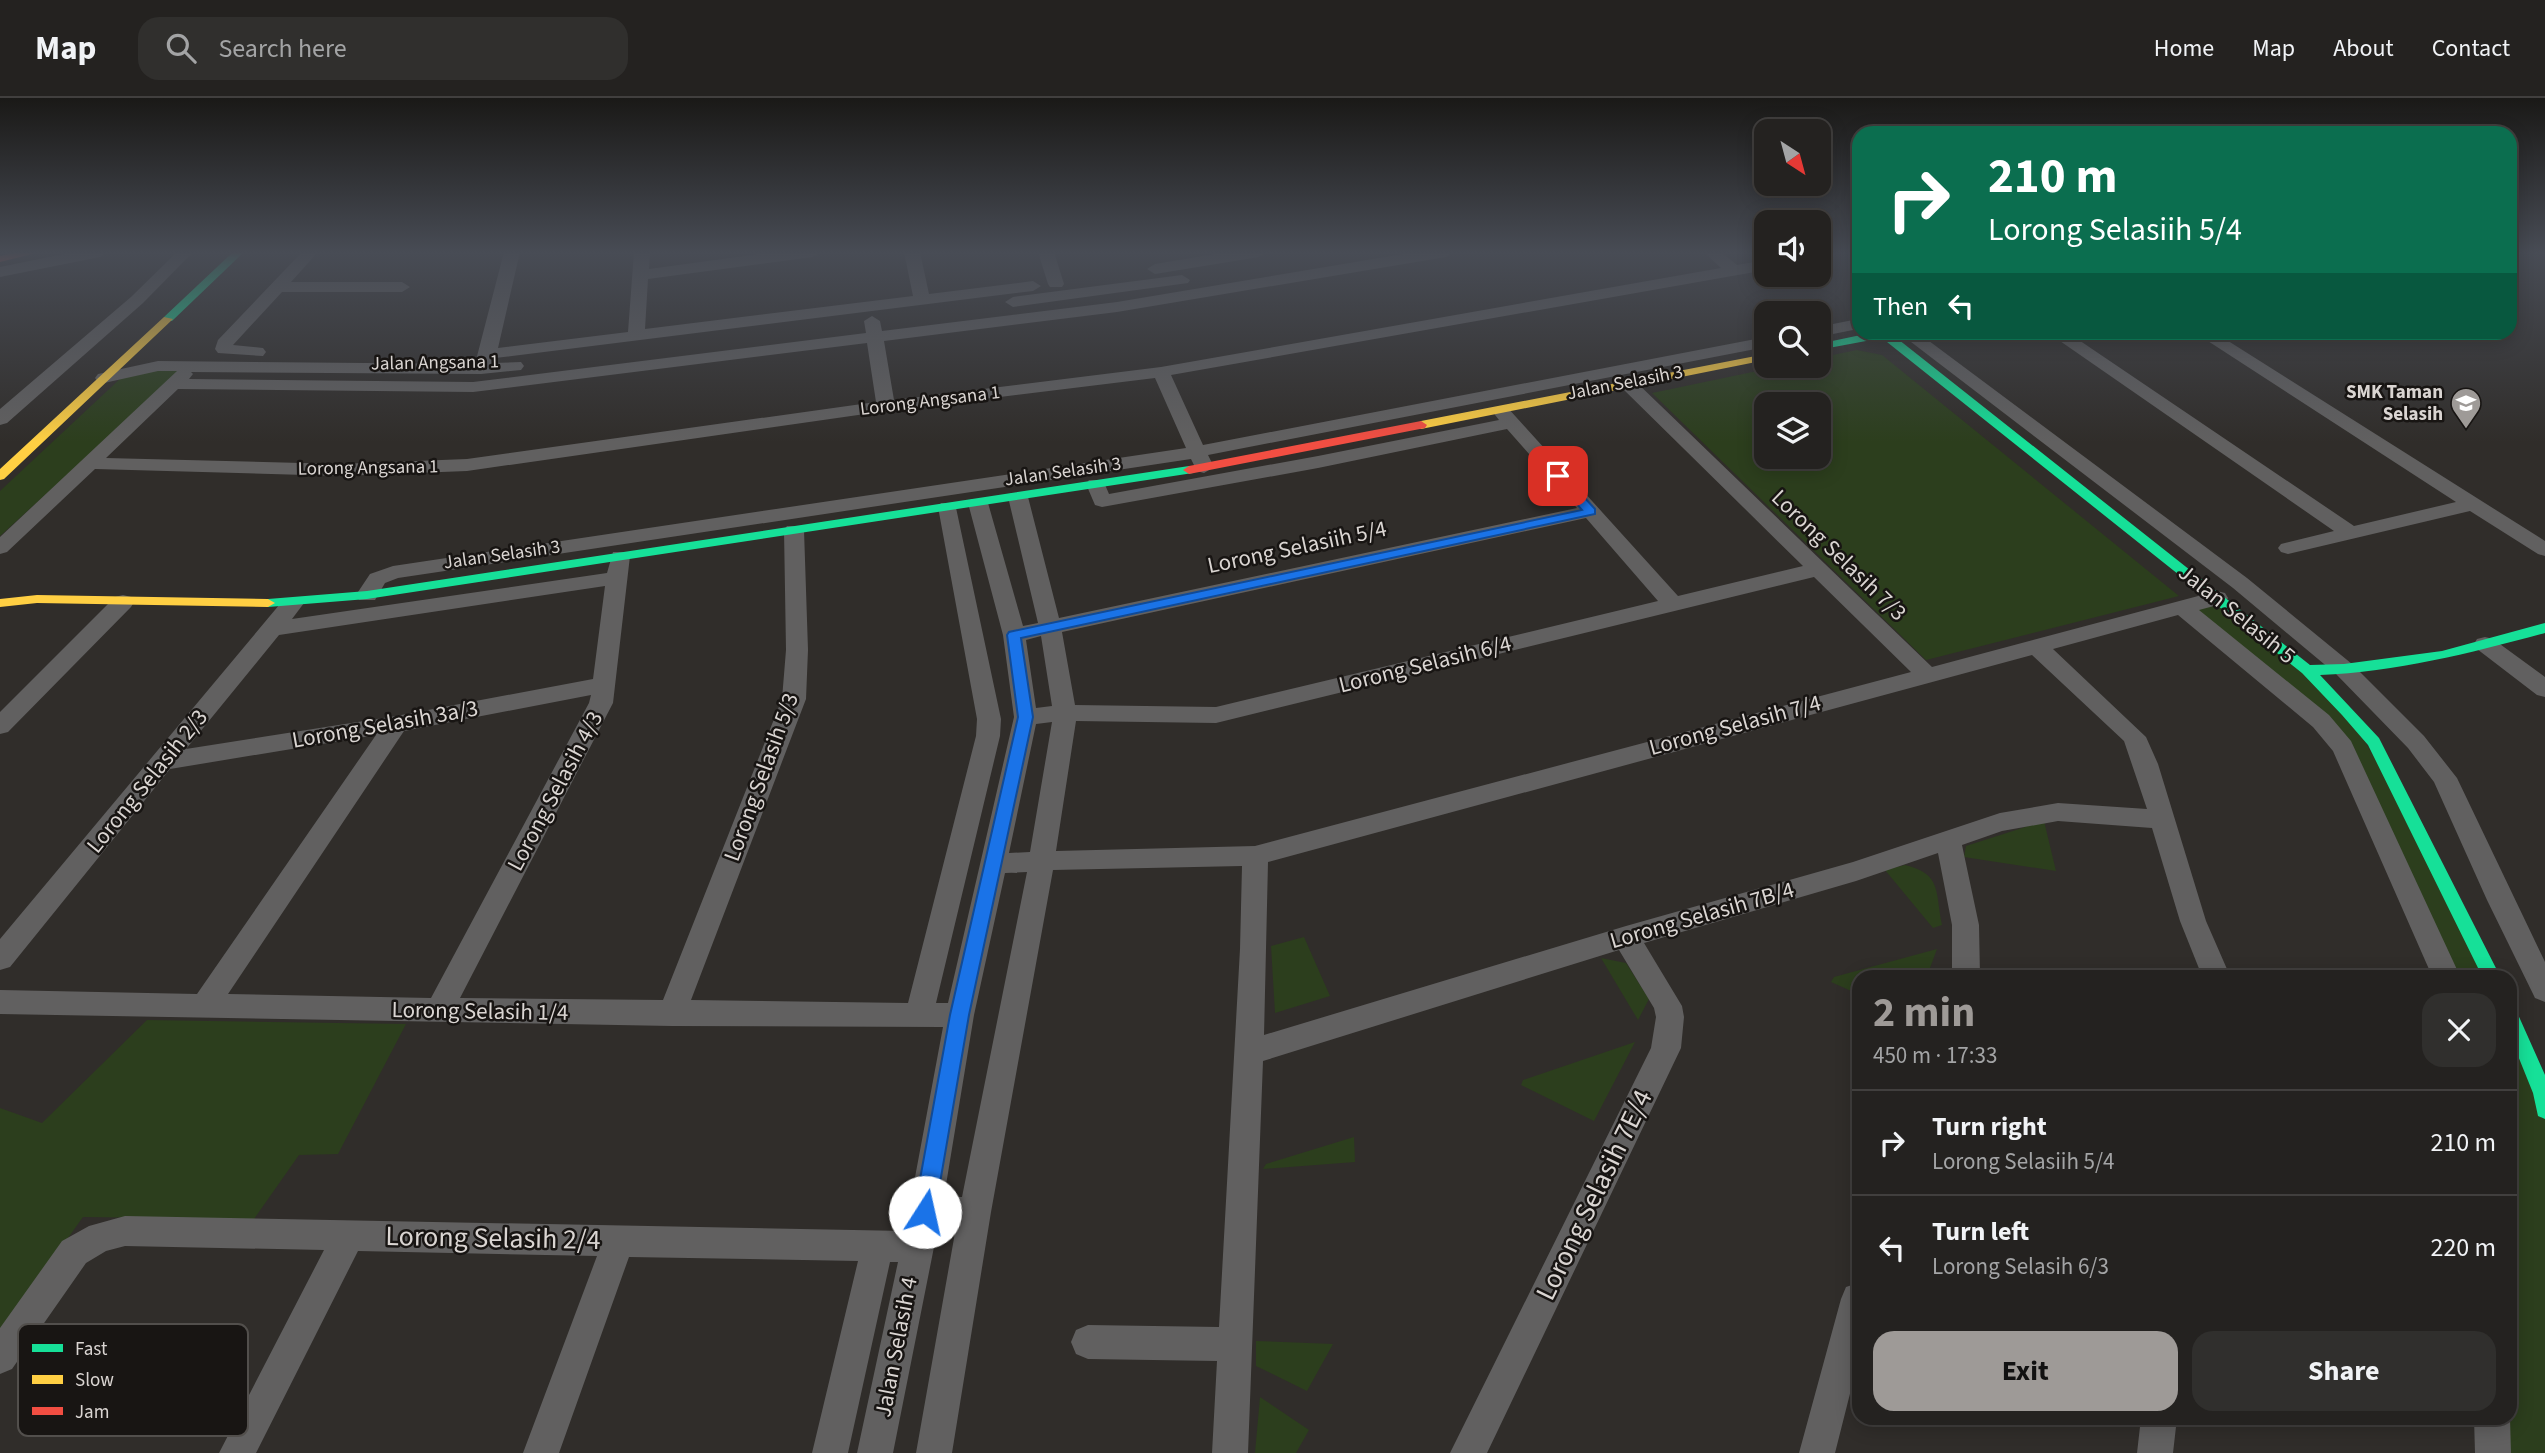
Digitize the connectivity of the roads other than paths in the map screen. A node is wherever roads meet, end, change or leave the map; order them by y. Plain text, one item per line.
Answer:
1 (120, 315) edge
2 (151, 315) edge
3 (172, 315) edge
4 (252, 315) edge
5 (496, 315) edge
6 (638, 315) edge
7 (789, 315) edge
8 (960, 315) edge
9 (1026, 315) edge
10 (1483, 315) edge
11 (1852, 325) edge
12 (873, 329) junction
13 (1831, 329) edge
14 (636, 334) junction
15 (1854, 340) edge
16 (1898, 340) edge
17 (1917, 340) edge
18 (2066, 340) edge
19 (2215, 340) edge
20 (1831, 344) edge
21 (1754, 345) edge
22 (127, 357) junction
23 (1754, 359) edge
24 (485, 361) junction
25 (158, 366) junction
26 (192, 366) junction
27 (1161, 372) junction
28 (104, 378) junction
29 (1627, 383) junction
30 (173, 384) junction
31 (886, 406) junction
32 (1504, 415) junction
33 (0, 419) edge
34 (29, 426) dead end
35 (1201, 460) junction
36 (89, 463) junction
37 (0, 475) edge
38 (1099, 492) junction
39 (1017, 496) junction
40 (978, 503) junction
41 (2473, 504) junction
42 (948, 507) junction
43 (1591, 512) junction
44 (794, 530) junction
45 (2350, 533) junction
46 (0, 548) edge
47 (2288, 548) dead end
48 (2545, 550) edge
49 (619, 567) junction
50 (1819, 569) junction
51 (0, 592) edge
52 (367, 595) junction
53 (2217, 597) junction
54 (37, 600) junction
55 (123, 602) junction
56 (0, 603) edge
57 (293, 603) junction
58 (1672, 604) junction
59 (2182, 607) junction
60 (1050, 626) junction
61 (2545, 628) edge
62 (271, 629) junction
63 (1014, 635) junction
64 (2485, 645) junction
65 (2036, 646) junction
66 (2344, 669) junction
67 (2307, 670) junction
68 (1926, 674) junction
69 (605, 684) junction
70 (2545, 689) edge
71 (1065, 713) junction
72 (1026, 717) junction
73 (396, 724) junction
74 (0, 726) edge
75 (164, 761) junction
76 (2161, 819) junction
77 (1948, 841) junction
78 (1255, 856) junction
79 (1042, 860) junction
80 (993, 864) junction
81 (1626, 937) junction
82 (0, 959) edge
83 (1967, 970) edge
84 (2213, 970) edge
85 (2443, 970) edge
86 (2488, 970) edge
87 (2545, 990) edge
88 (0, 1002) edge
89 (205, 1005) junction
90 (439, 1010) junction
91 (672, 1014) junction
92 (919, 1014) junction
93 (960, 1015) junction
94 (2517, 1032) edge
95 (1248, 1053) junction
96 (2545, 1110) edge
97 (925, 1212) junction
98 (975, 1212) junction
99 (349, 1235) junction
100 (620, 1240) junction
101 (878, 1245) junction
102 (916, 1247) junction
103 (1852, 1322) edge
104 (23, 1324) edge
105 (18, 1331) edge
106 (1088, 1342) dead end
107 (1236, 1344) junction
108 (0, 1357) edge
109 (2158, 1425) edge
110 (2492, 1425) edge
111 (248, 1432) edge
112 (246, 1436) edge
113 (237, 1453) edge
114 (541, 1453) edge
115 (830, 1453) edge
116 (875, 1453) edge
117 (934, 1453) edge
118 (1230, 1453) edge
119 (1468, 1453) edge
120 (1817, 1453) edge
121 (2155, 1453) edge
122 (2493, 1453) edge

1 - 33 street
2 - 34 street
3 - 22 street
4 - 24 street
5 - 24 street
6 - 14 street
7 - 14 street
8 - 12 street
9 - 12 street, Jalan Angsana 1
10 - 27 street, Lorong Angsana 1
11 - 13 street
12 - 24 street
12 - 30 street, Jalan Angsana 1
12 - 31 street
14 - 24 street
15 - 20 street
16 - 53 street, Jalan Selasih 5
17 - 66 street
18 - 45 street
19 - 41 street
21 - 35 street, Jalan Selasih 3
22 - 25 street
22 - 28 street
23 - 29 street, Jalan Selasih 3
24 - 26 street
25 - 26 street
25 - 28 street
26 - 30 street
27 - 31 street, Lorong Angsana 1
27 - 35 street
28 - 37 street
29 - 32 street, Jalan Selasih 3
29 - 50 street, Lorong Selasih 7/3
30 - 36 street
31 - 36 street, Lorong Angsana 1
32 - 35 street, Jalan Selasih 3
32 - 38 street
32 - 43 street
35 - 38 street, Jalan Selasih 3
35 - 52 street, Jalan Selasih 3
36 - 46 street
38 - 39 street, Jalan Selasih 3
39 - 40 street, Jalan Selasih 3
39 - 60 street
40 - 42 street, Jalan Selasih 3
40 - 63 street, Jalan Selasih 4
41 - 45 street
41 - 48 street
42 - 44 street, Jalan Selasih 3
42 - 92 street
43 - 58 street
43 - 60 street, Lorong Selasiih 5/4
44 - 49 street, Jalan Selasih 3
44 - 91 street, Lorong Selasih 5/3
45 - 47 street
49 - 52 street, Jalan Selasih 3
49 - 62 street
49 - 69 street, Lorong Selasih 4/3
50 - 58 street, Lorong Selasih 6/4
50 - 68 street, Lorong Selasih 7/3
51 - 54 street, Jalan Selasih 3
52 - 57 street, Jalan Selasih 3
53 - 59 street, Lorong Selasih 7/4
53 - 67 street, Jalan Selasih 5
54 - 55 street, Jalan Selasih 3
54 - 56 street, Jalan Selasih 3
55 - 57 street, Jalan Selasih 3
55 - 74 street
57 - 62 street, Lorong Selasih 2/3
58 - 71 street, Lorong Selasih 6/4
59 - 65 street, Lorong Selasih 7/4
59 - 85 street
60 - 63 street, Lorong Selasiih 5/4
60 - 71 street
61 - 64 street
62 - 75 street, Lorong Selasih 2/3
63 - 72 street, Jalan Selasih 4
64 - 66 street
64 - 70 street
65 - 68 street, Lorong Selasih 7/4
65 - 76 street
66 - 67 street
66 - 87 street
67 - 86 street, Jalan Selasih 5
68 - 78 street, Lorong Selasih 7/4
69 - 73 street, Lorong Selasih 3a/3
69 - 90 street, Lorong Selasih 4/3
71 - 72 street, Lorong Selasih 6/4
71 - 79 street
72 - 80 street, Jalan Selasih 4
73 - 75 street, Lorong Selasih 3a/3
73 - 89 street
75 - 82 street, Lorong Selasih 2/3
76 - 77 street, Lorong Selasih 7B/4
76 - 84 street
77 - 81 street, Lorong Selasih 7B/4
77 - 83 street
78 - 79 street, Lorong Selasih 7/4
78 - 95 street
79 - 80 street, Lorong Selasih 7/4
79 - 98 street
80 - 93 street, Jalan Selasih 4
81 - 95 street, Lorong Selasih 7B/4
81 - 119 street, Lorong Selasih 7E/4
88 - 89 street, Lorong Selasih 1/4
89 - 90 street, Lorong Selasih 1/4
90 - 91 street, Lorong Selasih 1/4
91 - 92 street, Lorong Selasih 1/4
92 - 93 street, Lorong Selasih 1/4
93 - 97 street, Jalan Selasih 4
94 - 96 street
95 - 107 street
97 - 98 street
97 - 102 street, Jalan Selasih 4
98 - 117 street
99 - 100 street, Lorong Selasih 2/4
99 - 104 street, Lorong Selasih 2/4
99 - 111 street
100 - 101 street, Lorong Selasih 2/4
100 - 114 street
101 - 102 street, Lorong Selasih 2/4
101 - 115 street
102 - 116 street, Jalan Selasih 4
103 - 120 street
105 - 108 street, Lorong Selasih 2/4
106 - 107 street
107 - 118 street
109 - 121 street
110 - 122 street
112 - 113 street

